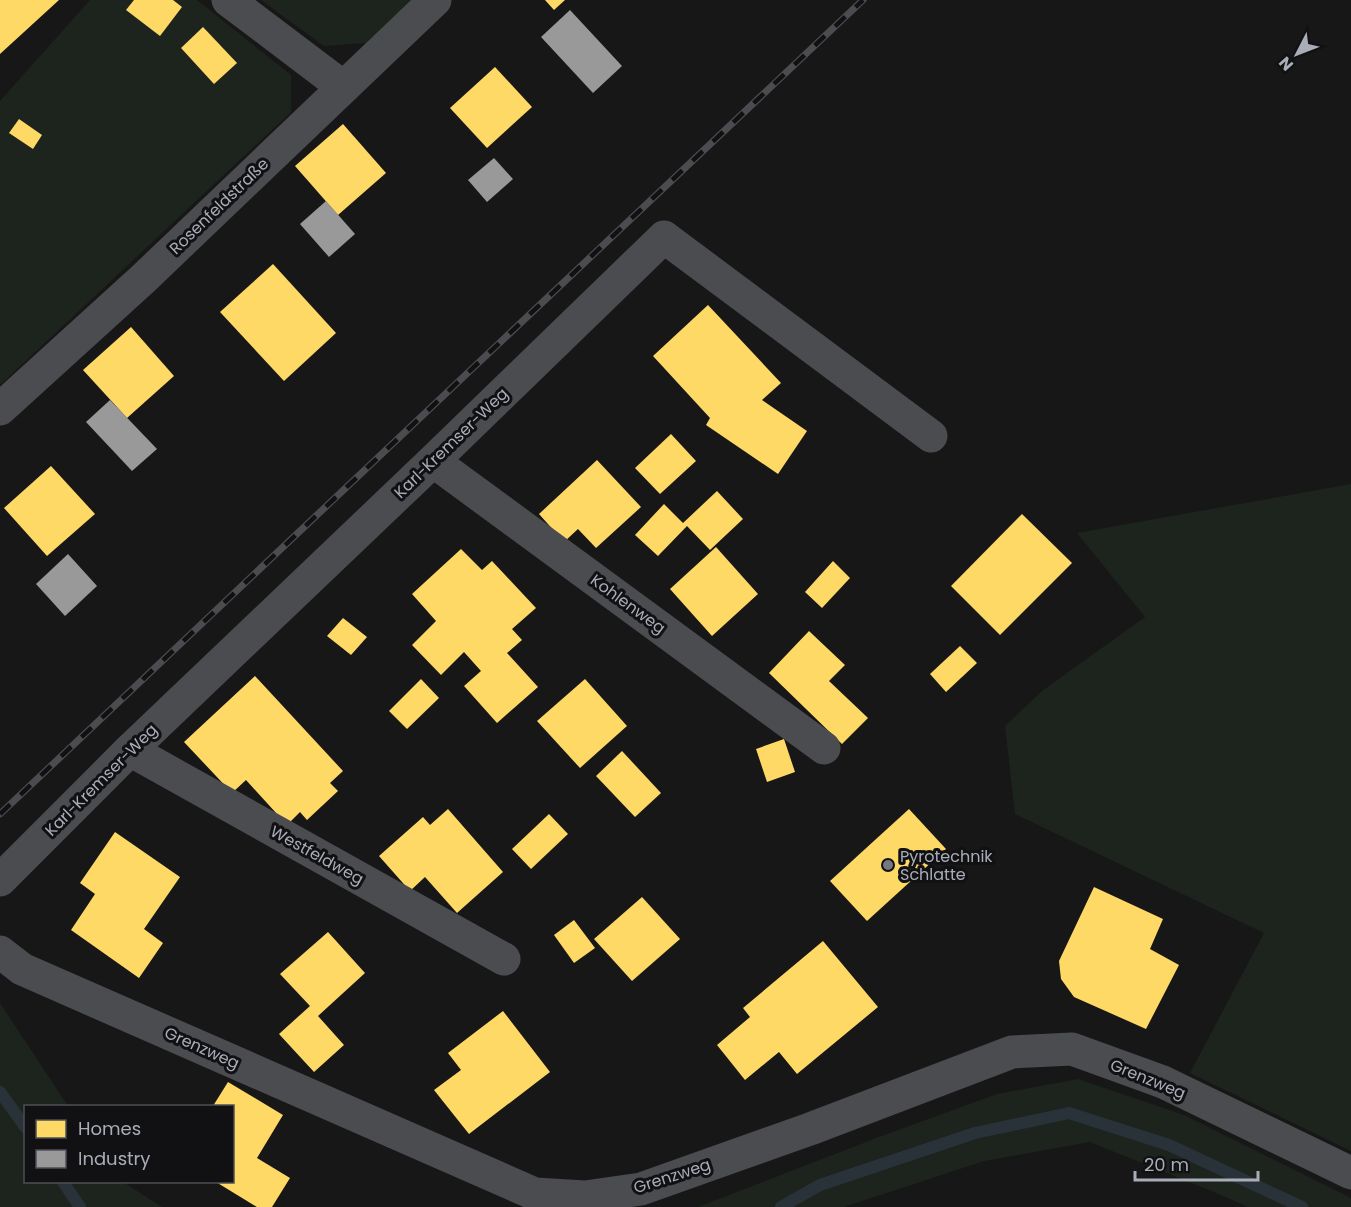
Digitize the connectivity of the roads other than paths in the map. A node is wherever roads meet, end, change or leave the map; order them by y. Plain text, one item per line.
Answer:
1 (228, 0) edge
2 (435, 0) edge
3 (343, 87) junction
4 (0, 410) edge
5 (931, 436) dead end
6 (433, 461) junction
7 (824, 748) dead end
8 (130, 750) junction
9 (0, 880) edge
10 (0, 952) edge
11 (504, 959) dead end
12 (1351, 1173) edge

1 - 3 street
2 - 3 street, Rosenfeldstraße
3 - 4 street, Rosenfeldstraße
5 - 6 street, Karl-Kremser-Weg
6 - 7 street, Kohlenweg
6 - 8 street, Karl-Kremser-Weg
8 - 9 street, Karl-Kremser-Weg
8 - 11 street, Westfeldweg
10 - 12 street, Grenzweg

